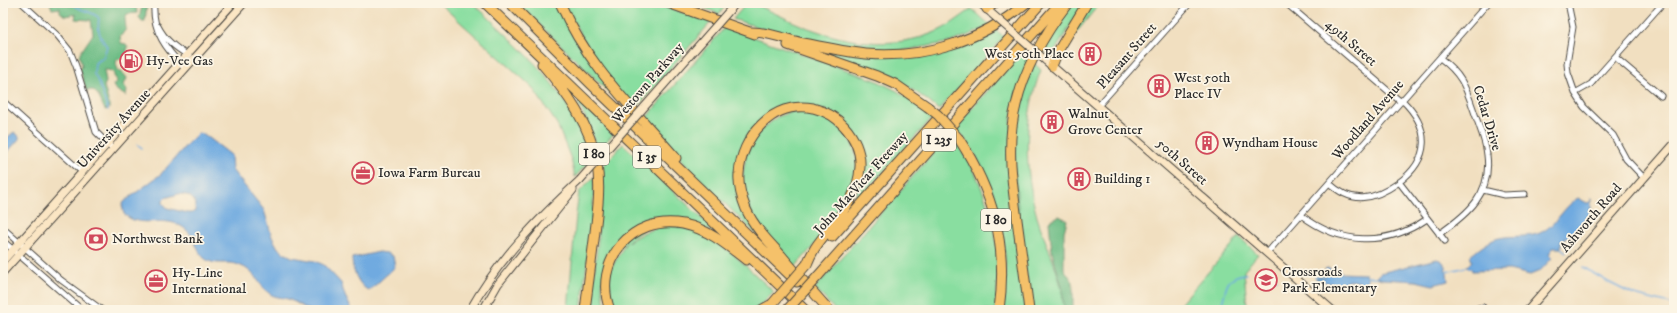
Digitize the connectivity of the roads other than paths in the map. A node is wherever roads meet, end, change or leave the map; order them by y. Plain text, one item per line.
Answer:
1 (22, 3) edge
2 (154, 3) edge
3 (233, 3) edge
4 (244, 3) edge
5 (485, 3) edge
6 (510, 3) edge
7 (560, 3) edge
8 (668, 3) edge
9 (684, 3) edge
10 (736, 3) edge
11 (995, 3) edge
12 (1026, 3) edge
13 (1041, 3) edge
14 (1060, 3) edge
15 (1068, 3) edge
16 (1088, 3) edge
17 (1190, 3) edge
18 (1286, 3) edge
19 (1488, 3) edge
20 (1568, 3) edge
21 (1663, 3) edge
22 (986, 9) edge
23 (156, 24) junction
24 (508, 25) junction
25 (731, 25) junction
26 (750, 32) junction
27 (187, 54) junction
28 (1615, 57) junction
29 (1440, 58) junction
30 (194, 59) junction
31 (179, 63) junction
32 (1048, 63) junction
33 (185, 69) junction
34 (1575, 93) junction
35 (1661, 96) dead end
36 (3, 101) edge
37 (1402, 101) junction
38 (1098, 106) junction
39 (1674, 144) edge
40 (110, 146) junction
41 (82, 172) junction
42 (1644, 178) junction
43 (580, 180) junction
44 (1399, 182) junction
45 (1329, 183) junction
46 (1483, 190) junction
47 (1525, 194) dead end
48 (708, 196) junction
49 (1301, 215) junction
50 (1427, 219) junction
51 (3, 228) edge
52 (1439, 234) junction
53 (3, 241) edge
54 (1445, 241) dead end
55 (22, 245) junction
56 (16, 252) junction
57 (1267, 253) junction
58 (3, 261) edge
59 (807, 264) junction
60 (3, 272) edge
61 (818, 276) junction
62 (785, 290) junction
63 (769, 307) edge
64 (1483, 307) dead end
65 (803, 309) edge
66 (82, 310) edge
67 (102, 310) edge
68 (470, 310) edge
69 (483, 310) edge
70 (585, 310) edge
71 (610, 310) edge
72 (761, 310) edge
73 (787, 310) edge
74 (792, 310) edge
75 (828, 310) edge
76 (999, 310) edge
77 (1029, 310) edge
78 (1332, 310) edge
79 (1470, 310) edge
80 (1528, 310) edge

1 - 40 street
2 - 23 street
3 - 27 main road, University Avenue
4 - 30 main road, University Avenue
5 - 24 highway, I 80
6 - 48 highway, I 35
7 - 48 highway
8 - 25 highway, I 80
9 - 25 highway
10 - 43 main road, Westown Parkway, bridge
11 - 22 highway
12 - 26 highway
13 - 59 highway, John MacVicar Freeway / I 235
14 - 61 highway, John MacVicar Freeway / I 235
15 - 77 highway
16 - 32 highway
17 - 38 street, Pleasant Street
18 - 37 street, 49th Street
19 - 29 street, Woodland Avenue
20 - 34 street
21 - 28 street
22 - 32 main road, 50th Street, bridge
23 - 27 street
23 - 31 street
24 - 62 highway, I 35
24 - 70 highway, I 80
25 - 26 highway, I 80
26 - 76 highway, I 80, bridge
27 - 30 street
27 - 31 main road, University Avenue
28 - 34 street
28 - 35 street
29 - 37 street, Woodland Avenue
29 - 46 street, Cedar Drive
30 - 33 main road, University Avenue
31 - 33 street
31 - 40 main road, University Avenue
32 - 38 main road, 50th Street
33 - 40 main road, University Avenue
34 - 42 street
36 - 41 street
37 - 44 street, 49th Street
37 - 45 street, Woodland Avenue
38 - 57 main road, 50th Street
39 - 42 main road, Ashworth Road
40 - 41 main road, University Avenue
40 - 55 main road, University Avenue
41 - 55 main road, University Avenue
42 - 80 main road, Ashworth Road
43 - 68 main road, Westown Parkway
43 - 69 main road, Westown Parkway
44 - 45 street, 49th Street
44 - 50 street
45 - 49 street, Woodland Avenue
46 - 47 street
46 - 52 street, Cedar Drive
48 - 75 highway, I 35
49 - 50 street
49 - 57 street, Woodland Avenue
50 - 52 street
51 - 55 street
52 - 54 street
53 - 56 street
55 - 56 main road, University Avenue
55 - 67 street
56 - 58 main road, University Avenue
56 - 60 main road, University Avenue
56 - 66 street
57 - 78 main road, 50th Street
59 - 63 highway, John MacVicar Freeway / I 235, bridge
59 - 75 highway
61 - 73 highway, John MacVicar Freeway / I 235, bridge
61 - 74 highway, bridge
62 - 65 highway, I 35
62 - 71 highway
63 - 72 highway
64 - 79 street

